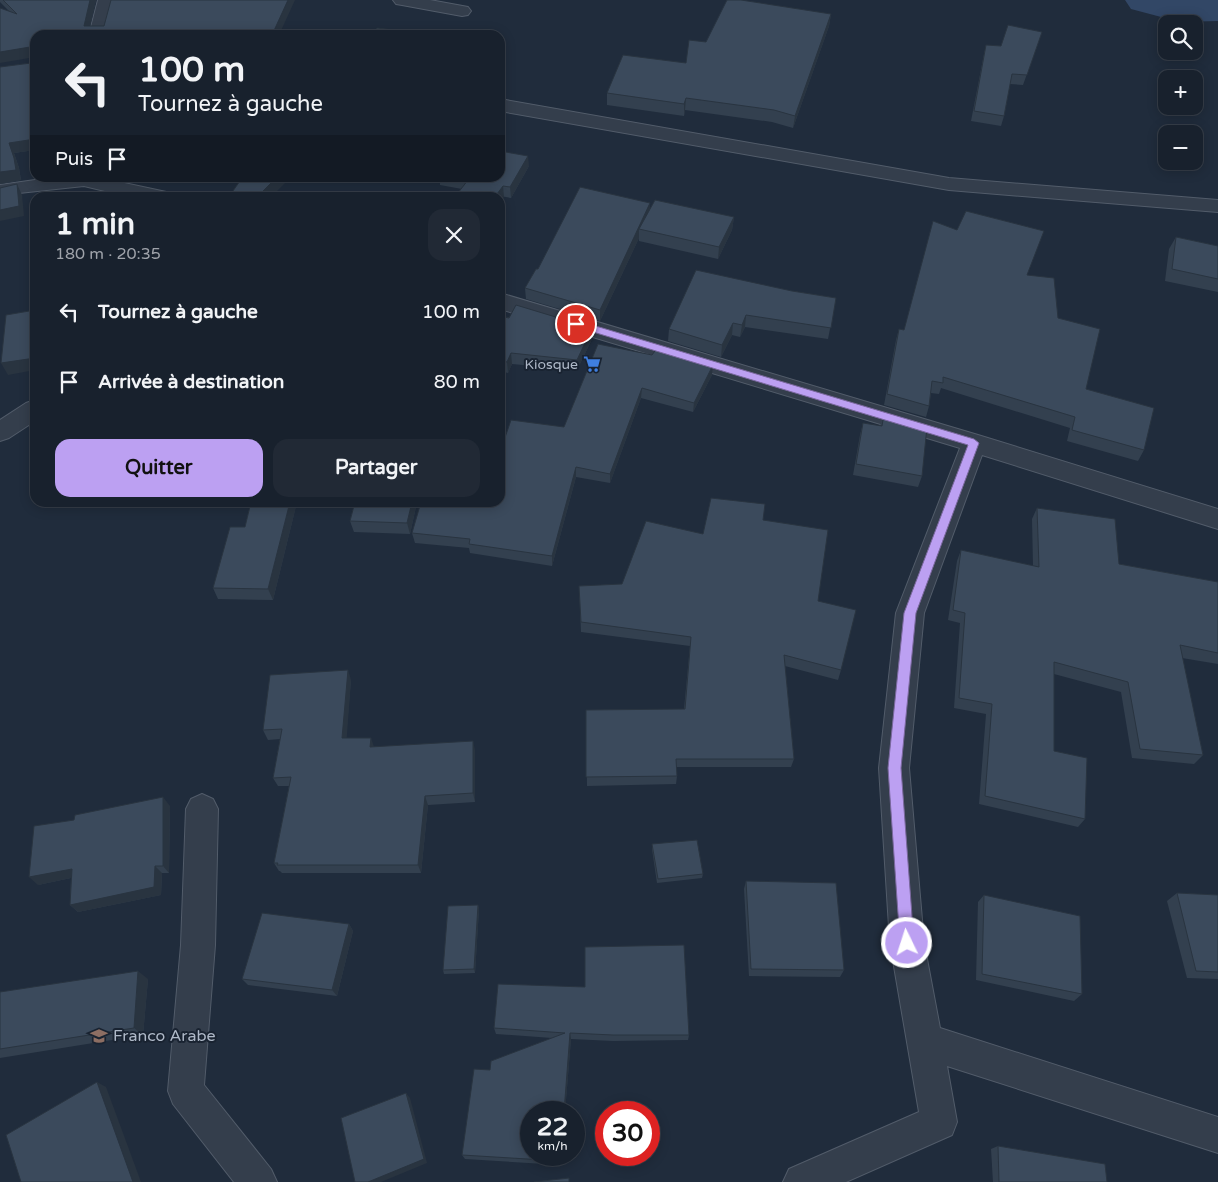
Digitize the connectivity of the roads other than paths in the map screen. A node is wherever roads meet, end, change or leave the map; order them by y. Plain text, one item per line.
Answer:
1 (107, 0) edge
2 (402, 0) edge
3 (462, 11) dead end
4 (99, 30) edge
5 (505, 106) edge
6 (65, 182) edge
7 (93, 182) edge
8 (0, 191) edge
9 (137, 192) edge
10 (1218, 206) edge
11 (505, 302) edge
12 (30, 413) edge
13 (0, 432) edge
14 (974, 443) junction
15 (1218, 519) edge
16 (202, 809) dead end
17 (925, 1041) junction
18 (1218, 1135) edge
19 (258, 1182) edge
20 (802, 1182) edge

1 - 4 street
2 - 3 street
5 - 10 street
6 - 8 street
7 - 9 street
11 - 14 street
12 - 13 street
14 - 15 street
14 - 17 street
16 - 19 street
17 - 18 street
17 - 20 street

